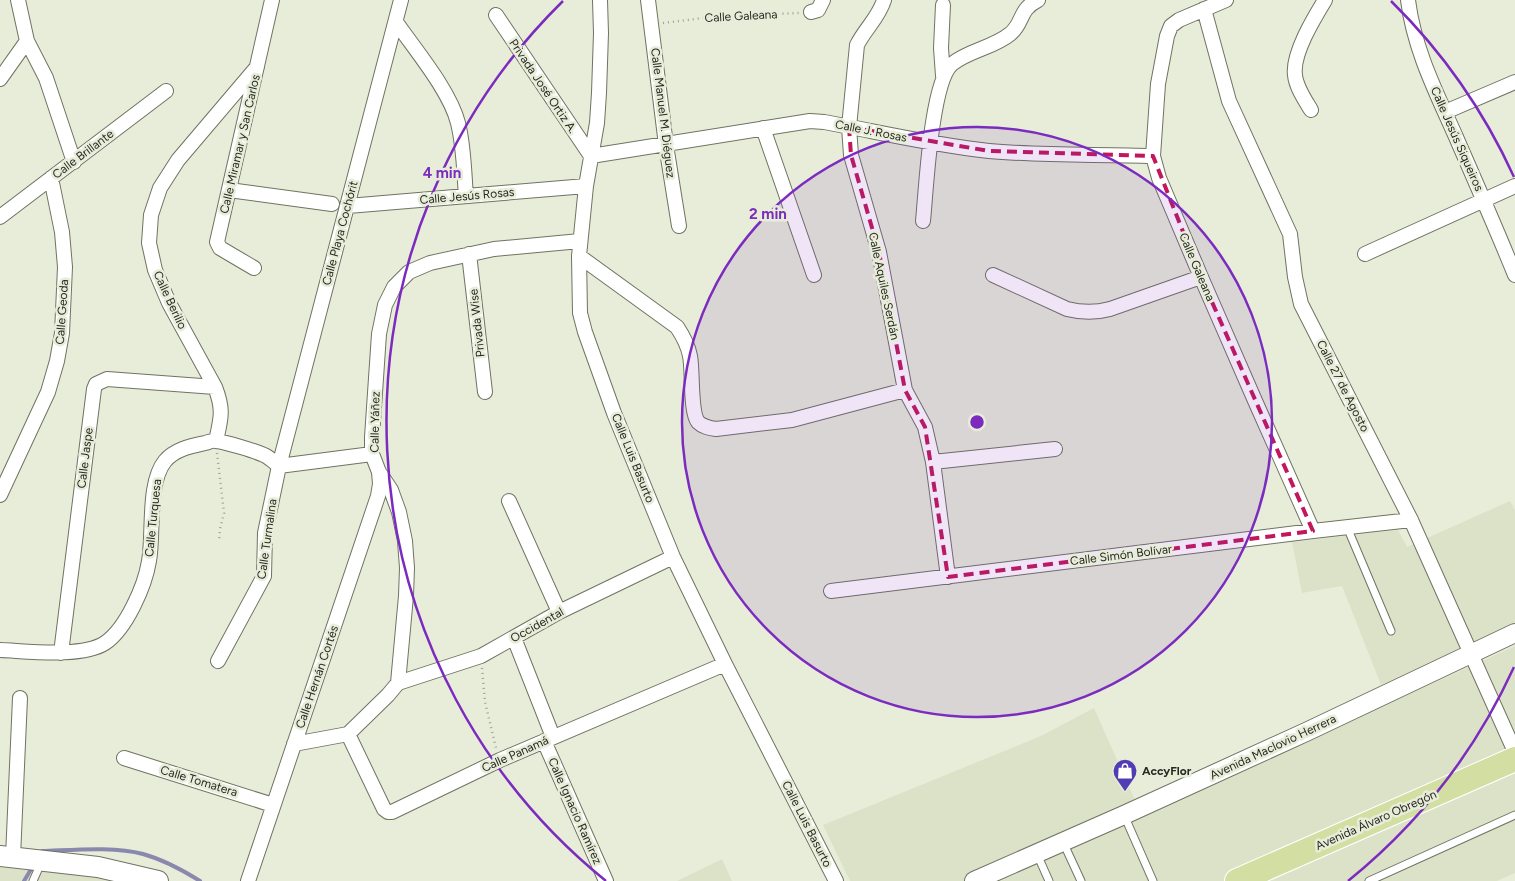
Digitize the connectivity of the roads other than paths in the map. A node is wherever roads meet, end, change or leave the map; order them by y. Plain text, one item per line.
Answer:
1 (18, 0) edge
2 (272, 0) edge
3 (401, 0) edge
4 (600, 0) edge
5 (648, 0) edge
6 (824, 0) edge
7 (884, 0) edge
8 (1038, 0) edge
9 (1226, 0) edge
10 (1325, 0) edge
11 (1408, 0) edge
12 (943, 5) dead end
13 (1204, 9) junction
14 (811, 12) road end
15 (496, 15) dead end
16 (396, 22) junction
17 (27, 41) junction
18 (257, 67) junction
19 (944, 76) junction
20 (0, 79) edge
21 (1515, 82) edge
22 (166, 91) dead end
23 (1311, 110) dead end
24 (1445, 112) junction
25 (849, 126) junction
26 (763, 128) junction
27 (930, 142) junction
28 (666, 145) junction
29 (591, 156) junction
30 (1153, 156) junction
31 (74, 162) junction
32 (51, 178) junction
33 (586, 186) junction
34 (1515, 186) edge
35 (229, 190) junction
36 (466, 196) junction
37 (1484, 200) junction
38 (332, 204) dead end
39 (348, 206) junction
40 (0, 217) edge
41 (923, 221) dead end
42 (679, 226) dead end
43 (580, 240) junction
44 (469, 254) junction
45 (1365, 254) dead end
46 (579, 256) junction
47 (254, 268) dead end
48 (814, 275) dead end
49 (992, 275) dead end
50 (1515, 275) edge
51 (1201, 277) junction
52 (215, 387) junction
53 (905, 390) junction
54 (485, 392) dead end
55 (216, 441) junction
56 (1055, 448) dead end
57 (372, 454) junction
58 (933, 462) junction
59 (279, 466) junction
60 (379, 472) junction
61 (0, 495) edge
62 (509, 501) dead end
63 (1411, 520) junction
64 (1347, 527) junction
65 (1313, 531) junction
66 (673, 556) junction
67 (948, 576) junction
68 (831, 592) dead end
69 (559, 612) junction
70 (1391, 631) dead end
71 (1515, 633) edge
72 (514, 638) junction
73 (0, 650) edge
74 (61, 653) junction
75 (1471, 654) junction
76 (218, 661) dead end
77 (725, 664) junction
78 (398, 683) junction
79 (20, 698) dead end
80 (348, 734) junction
81 (548, 739) junction
82 (294, 744) junction
83 (1515, 752) edge
84 (124, 758) dead end
85 (1515, 759) edge
86 (273, 805) junction
87 (1124, 815) junction
88 (1515, 815) edge
89 (1063, 842) junction
90 (1037, 853) junction
91 (7, 857) edge
92 (42, 860) junction
93 (33, 881) edge
94 (158, 881) edge
95 (248, 881) edge
96 (606, 881) edge
97 (836, 881) edge
98 (974, 881) edge
99 (1049, 881) edge
100 (1081, 881) edge
101 (1153, 881) edge
102 (1237, 881) edge
103 (1369, 881) edge

1 - 17 street
2 - 18 street, Calle Miramar y San Carlos
3 - 16 street, Calle Playa Cochórit
4 - 29 street, Calle Luis Basurto
5 - 28 street, Calle Manuel M. Diéguez
6 - 14 street
7 - 25 street, Calle Aquiles Serdán
8 - 19 street
9 - 13 street, Calle Galeana
10 - 23 street
11 - 24 street, Calle Jesús Siqueiros
12 - 19 street
13 - 30 street, Calle Galeana
13 - 63 street, Calle 27 de Agosto
15 - 29 street, Privada José Ortiz A.
16 - 36 street
16 - 39 street, Calle Playa Cochórit
17 - 20 street
17 - 31 street
18 - 35 street, Calle Miramar y San Carlos
18 - 52 street, Calle Berilio
19 - 27 street
21 - 24 street
22 - 31 street, Calle Brillante
24 - 37 street, Calle Jesús Siqueiros
25 - 26 street, Calle J. Rosas
25 - 27 street, Calle J. Rosas
25 - 53 street, Calle Aquiles Serdán
26 - 28 street, Calle J. Rosas
26 - 48 street
27 - 30 street, Calle J. Rosas
27 - 41 street
28 - 29 street, Calle J. Rosas
28 - 42 street, Calle Manuel M. Diéguez
29 - 33 street, Calle Luis Basurto
30 - 51 street, Calle Galeana
31 - 32 street, Calle Brillante
32 - 40 street, Calle Brillante
32 - 61 street, Calle Geoda
33 - 36 street, Calle Jesús Rosas
33 - 43 street, Calle Luis Basurto
34 - 37 street
35 - 38 street
35 - 47 street, Calle Miramar y San Carlos
36 - 39 street, Calle Jesús Rosas
37 - 45 street
37 - 50 street, Calle Jesús Siqueiros
39 - 59 street, Calle Playa Cochórit
43 - 44 street, Calle Yáñez
43 - 46 street, Calle Luis Basurto
44 - 54 street, Privada Wise
44 - 57 street, Calle Yáñez
46 - 53 street
46 - 66 street, Calle Luis Basurto
49 - 51 street
51 - 65 street, Calle Galeana
52 - 55 street, Calle Berilio
52 - 74 street, Calle Jaspe
53 - 58 street, Calle Aquiles Serdán
55 - 59 street, Calle Turquesa
55 - 74 street, Calle Turquesa
56 - 58 street
57 - 59 street
57 - 60 street, Calle Yáñez
58 - 67 street, Calle Aquiles Serdán
59 - 76 street, Calle Turmalina
60 - 78 street, Calle Yáñez
60 - 82 street, Calle Hernán Cortés
62 - 69 street
63 - 64 street, Calle Simón Bolívar
63 - 75 street, Calle 27 de Agosto
64 - 65 street, Calle Simón Bolívar
64 - 70 lane
65 - 67 street, Calle Simón Bolívar
66 - 69 street, Occidental
66 - 77 street, Calle Luis Basurto
67 - 68 street, Calle Simón Bolívar
69 - 72 street, Occidental
71 - 75 street, Avenida Maclovio Herrera
72 - 78 street, Occidental
72 - 81 street, Calle Ignacio Ramírez
73 - 74 street, Calle Turquesa
75 - 83 street, Calle 27 de Agosto
75 - 87 street, Avenida Maclovio Herrera
77 - 81 street, Calle Panamá
77 - 97 street, Calle Luis Basurto
78 - 80 street
79 - 91 street
80 - 81 street, Calle Panamá
80 - 82 street
81 - 96 street, Calle Ignacio Ramírez
82 - 86 street, Calle Hernán Cortés
84 - 86 street, Calle Tomatera
85 - 102 highway, Avenida Álvaro Obregón
86 - 95 street, Calle Hernán Cortés
87 - 89 street, Avenida Maclovio Herrera
87 - 101 lane
88 - 103 lane
89 - 90 street, Avenida Maclovio Herrera
89 - 100 lane
90 - 98 street, Avenida Maclovio Herrera
90 - 99 lane
91 - 92 main road
92 - 93 lane
92 - 94 main road

